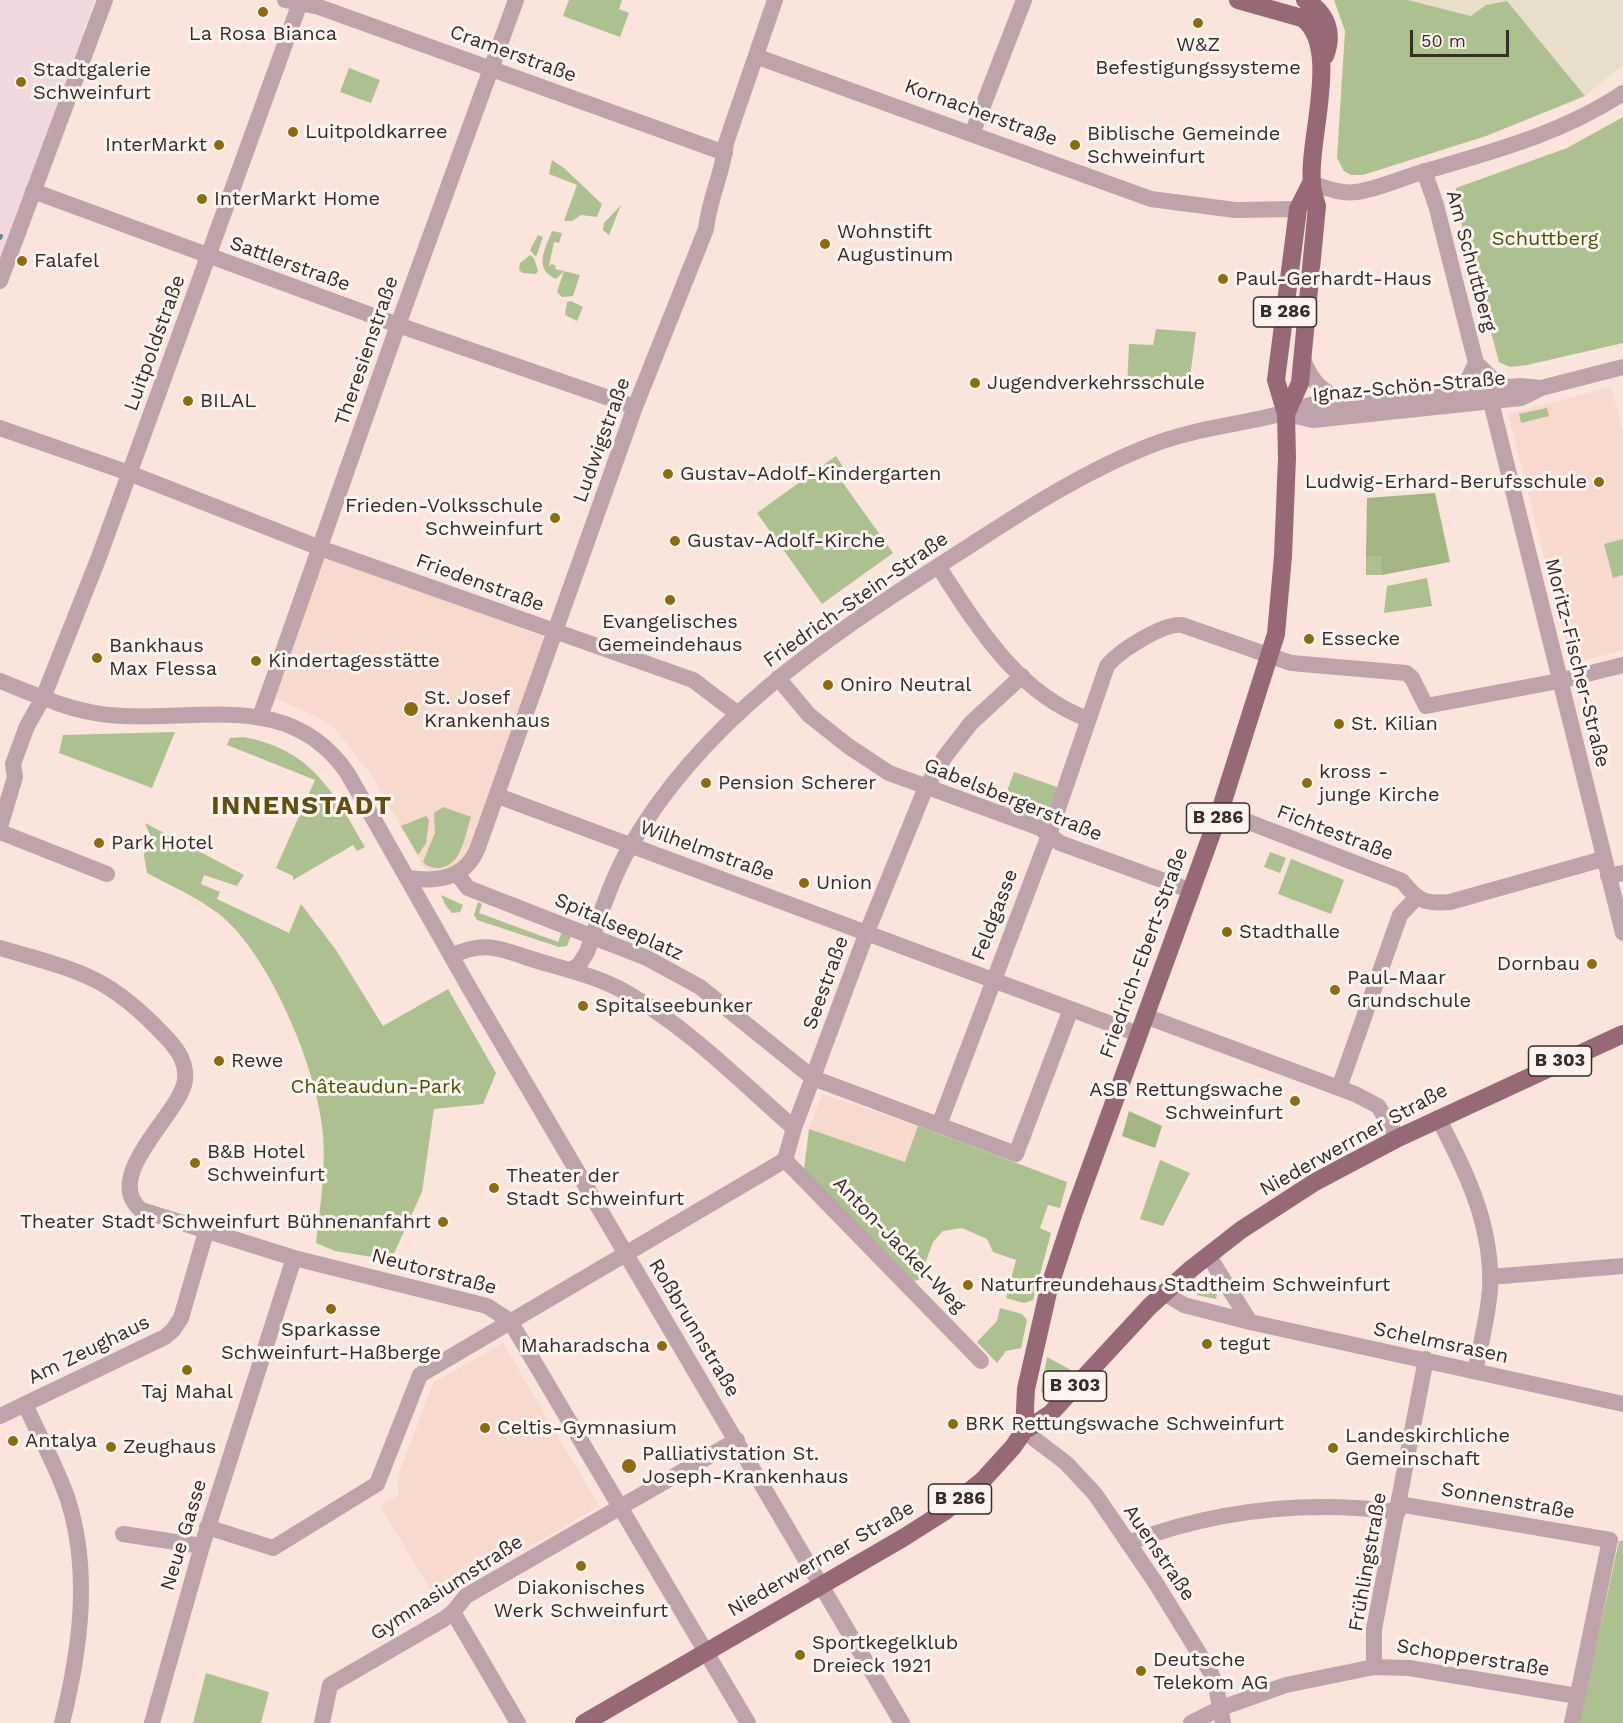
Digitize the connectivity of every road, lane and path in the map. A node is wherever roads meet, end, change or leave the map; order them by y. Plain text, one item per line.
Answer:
1 (105, 0) edge
2 (516, 0) edge
3 (775, 0) edge
4 (1024, 0) edge
5 (1238, 0) edge
6 (295, 1) edge
7 (1305, 5) edge
8 (758, 57) junction
9 (491, 67) junction
10 (1623, 93) edge
11 (972, 134) junction
12 (725, 153) junction
13 (1424, 171) junction
14 (1311, 183) junction
15 (33, 190) junction
16 (1298, 209) junction
17 (209, 257) junction
18 (0, 281) edge
19 (398, 325) junction
20 (1302, 357) junction
21 (1476, 363) junction
22 (1623, 367) edge
23 (1511, 388) junction
24 (1541, 388) junction
25 (1457, 392) junction
26 (1362, 400) junction
27 (1491, 402) junction
28 (635, 407) junction
29 (1286, 414) junction
30 (0, 428) edge
31 (129, 474) junction
32 (320, 548) junction
33 (938, 566) junction
34 (556, 632) junction
35 (1270, 657) junction
36 (1623, 665) edge
37 (1022, 676) junction
38 (778, 678) junction
39 (0, 681) edge
40 (1559, 681) junction
41 (43, 698) junction
42 (738, 714) junction
43 (260, 717) junction
44 (1088, 719) junction
45 (6, 769) edge
46 (926, 787) junction
47 (498, 796) junction
48 (1220, 811) junction
49 (0, 827) edge
50 (0, 832) edge
51 (1049, 835) junction
52 (631, 846) junction
53 (1603, 859) junction
54 (107, 874) dead end
55 (457, 874) junction
56 (1616, 874) edge
57 (408, 878) junction
58 (1192, 891) junction
59 (1424, 901) junction
60 (867, 932) junction
61 (1623, 933) edge
62 (594, 935) junction
63 (0, 948) edge
64 (451, 956) junction
65 (572, 969) junction
66 (993, 979) junction
67 (1071, 1009) junction
68 (1145, 1016) junction
69 (1623, 1034) edge
70 (1138, 1035) junction
71 (813, 1078) junction
72 (1339, 1088) junction
73 (1438, 1118) junction
74 (939, 1125) junction
75 (794, 1128) junction
76 (1398, 1138) junction
77 (785, 1160) junction
78 (206, 1232) junction
79 (625, 1254) junction
80 (1208, 1255) junction
81 (294, 1258) junction
82 (1623, 1266) edge
83 (1490, 1277) junction
84 (1164, 1293) junction
85 (510, 1321) junction
86 (1250, 1322) junction
87 (1426, 1359) junction
88 (981, 1360) dead end
89 (1475, 1371) junction
90 (25, 1404) junction
91 (1623, 1404) edge
92 (0, 1416) edge
93 (1024, 1431) junction
94 (736, 1440) junction
95 (620, 1508) junction
96 (1398, 1508) junction
97 (207, 1527) junction
98 (123, 1534) dead end
99 (1128, 1543) junction
100 (202, 1546) junction
101 (821, 1586) junction
102 (453, 1612) junction
103 (704, 1652) junction
104 (1374, 1667) junction
105 (1576, 1696) junction
106 (1222, 1716) edge
107 (62, 1723) edge
108 (153, 1723) edge
109 (322, 1723) edge
110 (518, 1723) edge
111 (584, 1723) edge
112 (748, 1723) edge
113 (902, 1723) edge
114 (1191, 1723) edge
115 (1572, 1723) edge

1 - 15 street
2 - 9 street, Theresienstraße
3 - 8 street, Ludwigstraße
4 - 11 street
5 - 7 main road, B 286
6 - 9 street, Cramerstraße
6 - 17 street, Luitpoldstraße
7 - 14 main road, B 286
8 - 11 street, Kornacherstraße
8 - 12 street, Ludwigstraße
9 - 12 street, Cramerstraße
9 - 19 street, Theresienstraße
10 - 13 street
11 - 16 street, Kornacherstraße
12 - 28 street, Ludwigstraße
13 - 14 street
13 - 21 street, Am Schuttberg
14 - 16 main road, B 286
14 - 20 main road, B 286
15 - 17 street, Sattlerstraße
15 - 18 street
16 - 29 main road, B 286
17 - 19 street, Sattlerstraße
17 - 31 street, Luitpoldstraße
19 - 28 street, Sattlerstraße
19 - 32 street, Theresienstraße
20 - 26 street, Ignaz-Schön-Straße
20 - 29 main road, B 286
21 - 23 street, Am Schuttberg
21 - 25 street, Am Schuttberg
22 - 24 street, Ignaz-Schön-Straße
23 - 24 street, Ignaz-Schön-Straße
23 - 25 street, Ignaz-Schön-Straße
24 - 27 street, Ignaz-Schön-Straße
25 - 26 street, Ignaz-Schön-Straße
26 - 29 street, Ignaz-Schön-Straße
27 - 29 street, Ignaz-Schön-Straße
27 - 40 street, Moritz-Fischer-Straße
28 - 34 street, Ludwigstraße
29 - 33 street, Friedrich-Stein-Straße
29 - 35 main road, Friedrich-Ebert-Straße / B 286
30 - 31 street, Friedenstraße
31 - 32 street, Friedenstraße
31 - 41 street, Luitpoldstraße
32 - 34 street, Friedenstraße
32 - 43 street, Theresienstraße
33 - 37 street
33 - 38 street, Friedrich-Stein-Straße
34 - 42 street, Friedenstraße
34 - 47 street, Ludwigstraße
35 - 40 street, Feldgasse
35 - 44 street, Feldgasse
35 - 48 main road, Friedrich-Ebert-Straße / B 286
36 - 40 street
37 - 44 street
37 - 46 street, Seestraße
38 - 42 street, Friedrich-Stein-Straße
38 - 46 street, Gabelsbergerstraße
39 - 41 street, Roßbrunnstraße
40 - 53 street, Moritz-Fischer-Straße
41 - 43 street, Roßbrunnstraße
41 - 45 street, Luitpoldstraße
42 - 52 street, Friedrich-Stein-Straße
43 - 57 street, Roßbrunnstraße
44 - 51 street, Feldgasse
45 - 49 street, Luitpoldstraße
46 - 51 street, Gabelsbergerstraße
46 - 60 street, Seestraße
47 - 52 street, Wilhelmstraße
47 - 55 street, Ludwigstraße
48 - 58 main road, Friedrich-Ebert-Straße / B 286
48 - 59 street, Fichtestraße
50 - 54 street
51 - 58 street, Gabelsbergerstraße
51 - 66 street, Feldgasse
52 - 60 street, Wilhelmstraße
52 - 62 street, Friedrich-Stein-Straße
53 - 56 street, Moritz-Fischer-Straße
53 - 59 street
55 - 57 street
55 - 62 street, Spitalseeplatz
56 - 61 street, Moritz-Fischer-Straße
57 - 64 street, Roßbrunnstraße
58 - 68 main road, Friedrich-Ebert-Straße / B 286
59 - 72 street
60 - 66 street, Wilhelmstraße
60 - 71 street, Seestraße
62 - 65 street, Friedrich-Stein-Straße
62 - 71 street, Spitalseeplatz
63 - 78 street, Neutorstraße
64 - 65 street
64 - 79 street, Roßbrunnstraße
65 - 75 street
66 - 67 street, Wilhelmstraße
66 - 74 street, Feldgasse
67 - 70 street, Wilhelmstraße
67 - 74 street, Spitalseeplatz
68 - 70 main road, Friedrich-Ebert-Straße / B 286
68 - 72 street
69 - 73 main road, Niederwerrner Straße / B 303
70 - 93 main road, Friedrich-Ebert-Straße / B 286
71 - 74 street, Spitalseeplatz
71 - 75 street, Seestraße
72 - 76 street
73 - 76 main road, Niederwerrner Straße / B 303
73 - 83 street
75 - 77 street, Seestraße
76 - 80 main road, Niederwerrner Straße / B 303
77 - 79 street
77 - 88 street, Anton-Jackel-Weg
78 - 81 street, Neutorstraße
78 - 90 street, Am Zeughaus
79 - 85 street
79 - 94 street, Roßbrunnstraße
80 - 84 main road, Niederwerrner Straße / B 303
80 - 86 street
81 - 85 street, Neutorstraße
81 - 97 street, Neue Gasse
82 - 83 street
83 - 89 street
84 - 86 street, Schelmsrasen
84 - 93 main road, Niederwerrner Straße / B 303
85 - 95 street, Neutorstraße
85 - 97 street
86 - 87 street, Schelmsrasen
87 - 89 street, Schelmsrasen
87 - 96 street, Frühlingstraße
89 - 91 street, Schelmsrasen
90 - 92 street, Am Zeughaus
90 - 107 street
93 - 99 street, Auenstraße
93 - 101 main road, Niederwerrner Straße / B 286
94 - 95 street, Gymnasiumstraße
94 - 101 street, Roßbrunnstraße
95 - 102 street, Gymnasiumstraße
95 - 103 street, Neutorstraße
96 - 99 street, Sonnenstraße
96 - 104 street, Frühlingstraße
96 - 105 street, Sonnenstraße
97 - 100 street, Neue Gasse
98 - 100 street
99 - 106 street, Auenstraße
100 - 108 street, Neue Gasse
101 - 103 main road, Niederwerrner Straße / B 286
101 - 113 street, Roßbrunnstraße
102 - 109 street, Gymnasiumstraße
102 - 110 street
103 - 111 main road, Niederwerrner Straße / B 286
103 - 112 street, Neutorstraße
104 - 105 street, Schopperstraße
104 - 106 street, Schopperstraße
105 - 115 street
106 - 114 street, Schopperstraße

